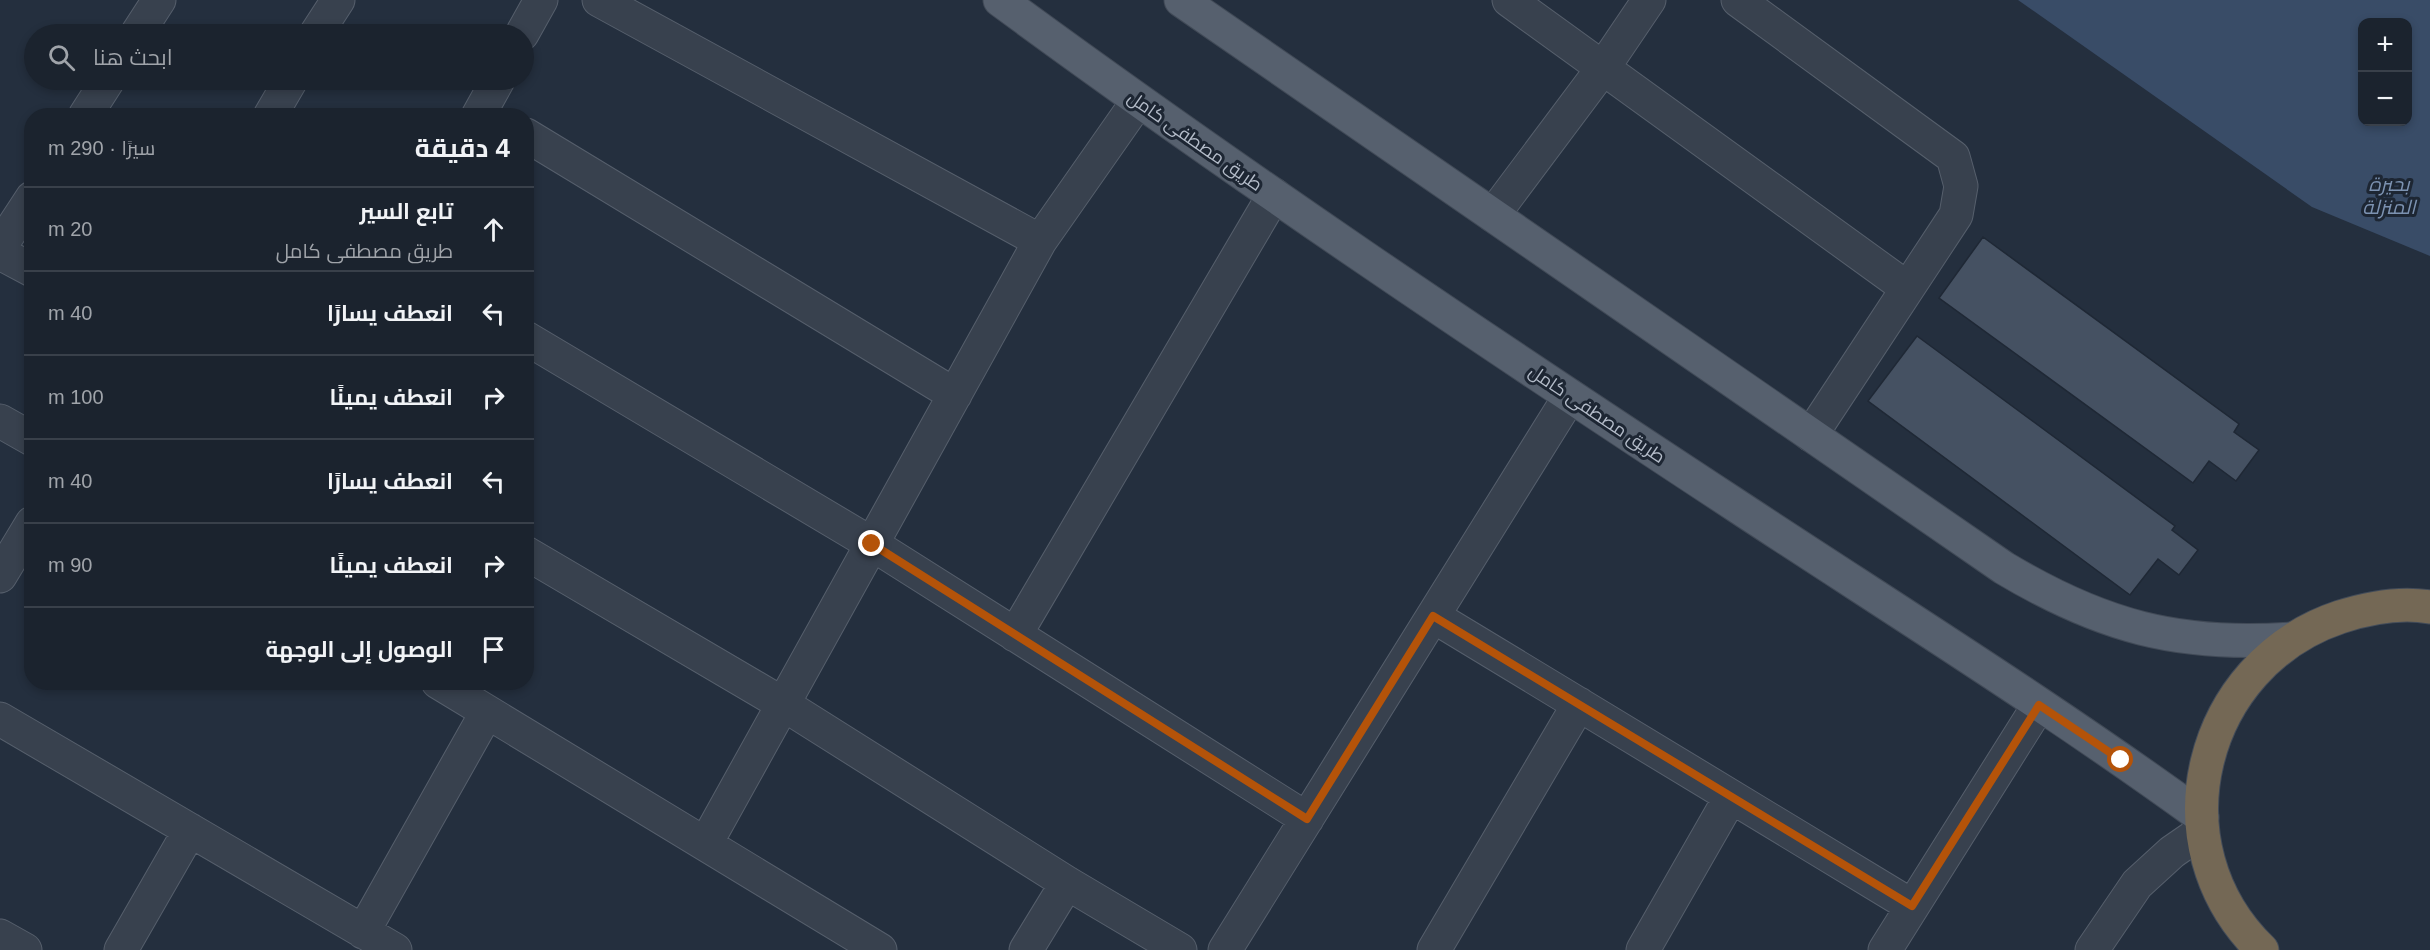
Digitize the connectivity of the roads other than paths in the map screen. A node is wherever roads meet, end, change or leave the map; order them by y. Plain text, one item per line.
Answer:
1 (159, 0) edge
2 (338, 0) edge
3 (541, 0) edge
4 (599, 0) edge
5 (1000, 0) edge
6 (1181, 0) edge
7 (1509, 0) edge
8 (1649, 0) edge
9 (1738, 0) edge
10 (143, 24) edge
11 (322, 24) edge
12 (528, 24) edge
13 (1603, 68) junction
14 (102, 90) edge
15 (285, 90) edge
16 (494, 90) edge
17 (1137, 101) junction
18 (90, 108) edge
19 (275, 108) edge
20 (487, 108) edge
21 (534, 140) edge
22 (1274, 195) junction
23 (24, 210) edge
24 (1493, 215) junction
25 (1041, 241) junction
26 (0, 247) edge
27 (0, 254) edge
28 (24, 266) edge
29 (1907, 288) junction
30 (534, 343) edge
31 (955, 395) junction
32 (1570, 396) junction
33 (0, 421) edge
34 (24, 434) edge
35 (1811, 435) junction
36 (24, 536) edge
37 (872, 544) junction
38 (534, 559) edge
39 (0, 576) edge
40 (2430, 587) edge
41 (2391, 606) junction
42 (2430, 607) edge
43 (1433, 616) junction
44 (1015, 635) junction
45 (2291, 639) junction
46 (451, 690) edge
47 (783, 704) junction
48 (1579, 704) junction
49 (2039, 705) junction
50 (487, 712) junction
51 (0, 719) edge
52 (1731, 798) junction
53 (1307, 819) junction
54 (2201, 825) junction
55 (190, 830) junction
56 (706, 843) junction
57 (1067, 883) junction
58 (1912, 906) junction
59 (363, 932) junction
60 (0, 936) edge
61 (25, 950) edge
62 (121, 950) edge
63 (395, 950) edge
64 (880, 950) edge
65 (1026, 950) edge
66 (1180, 950) edge
67 (1225, 950) edge
68 (1434, 950) edge
69 (1643, 950) edge
70 (1885, 950) edge
71 (2092, 950) edge
72 (2262, 950) edge

1 - 10 street
2 - 11 street
3 - 12 street
4 - 25 street
5 - 17 main road, طريق مصطفى كامل
6 - 24 main road
7 - 13 street
8 - 13 street
9 - 29 street
13 - 24 street
13 - 29 street
14 - 18 street
15 - 19 street
16 - 20 street
17 - 22 main road, طريق مصطفى كامل
17 - 25 street
21 - 31 street
22 - 32 main road, طريق مصطفى كامل
22 - 44 street
23 - 26 street
24 - 35 main road
25 - 31 street
27 - 28 street
29 - 35 street
30 - 37 street
31 - 37 street
32 - 43 street
32 - 49 main road, طريق مصطفى كامل
33 - 34 street
35 - 45 main road
36 - 39 street
37 - 44 street
37 - 47 street
38 - 47 street
40 - 41 highway
41 - 42 highway
41 - 45 highway
43 - 48 street
43 - 53 street
44 - 53 street
45 - 54 highway
46 - 50 street
47 - 56 street
47 - 57 street
48 - 52 street
48 - 68 street
49 - 54 main road, طريق مصطفى كامل
49 - 58 street
50 - 56 street
50 - 59 street
51 - 55 street
52 - 58 street
52 - 69 street
53 - 67 street
54 - 71 street
54 - 72 highway
55 - 59 street
55 - 62 street
56 - 64 street
57 - 65 street
57 - 66 street
58 - 70 street
59 - 63 street
60 - 61 street

